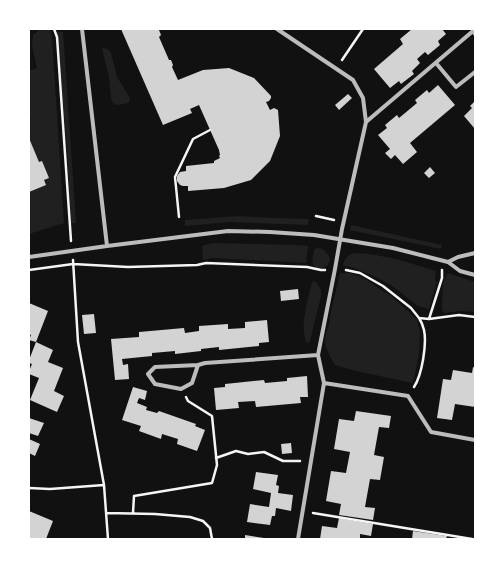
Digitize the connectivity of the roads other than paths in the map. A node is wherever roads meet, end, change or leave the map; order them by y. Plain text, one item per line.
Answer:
1 (82, 29) edge
2 (277, 29) edge
3 (475, 34) edge
4 (436, 63) junction
5 (475, 72) edge
6 (366, 122) junction
7 (340, 239) junction
8 (107, 246) junction
9 (475, 253) edge
10 (29, 257) edge
11 (448, 262) junction
12 (475, 275) edge
13 (318, 355) junction
14 (198, 365) junction
15 (324, 383) junction
16 (475, 440) edge
17 (298, 539) edge

1 - 8 street
2 - 6 street
3 - 4 street
4 - 5 street
4 - 6 street
6 - 7 street
7 - 8 street
7 - 11 street
7 - 13 street
8 - 10 street
9 - 11 street
11 - 12 street
13 - 14 street
13 - 15 street
14 - 14 street
15 - 16 street
15 - 17 street

